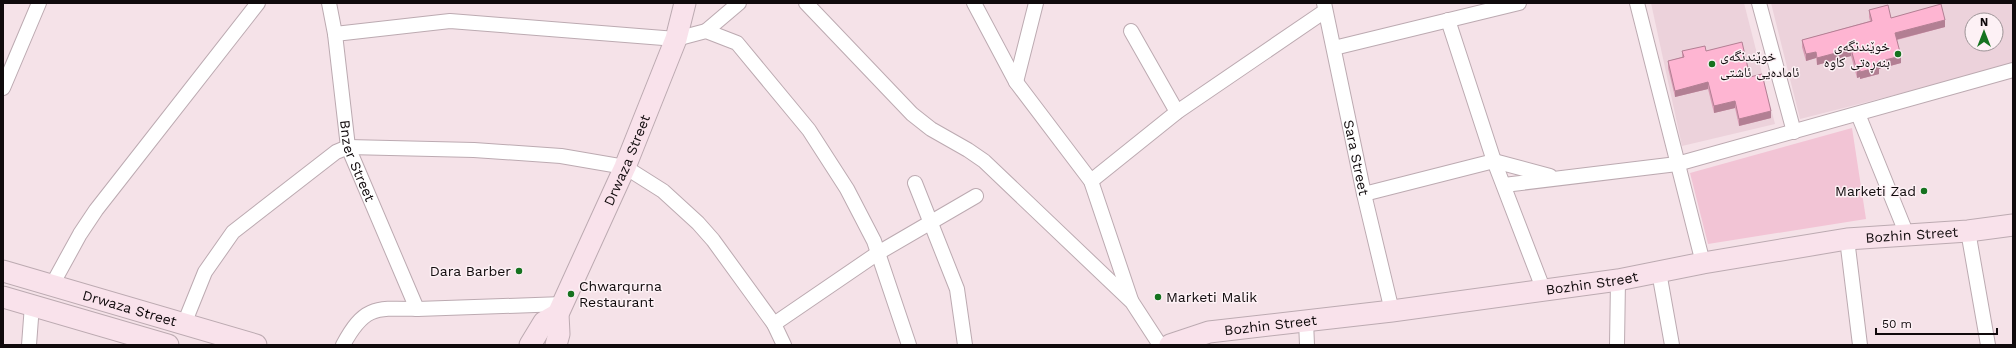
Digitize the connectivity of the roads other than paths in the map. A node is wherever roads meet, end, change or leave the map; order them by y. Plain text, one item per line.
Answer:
1 (39, 3) edge
2 (258, 3) edge
3 (329, 3) edge
4 (685, 3) edge
5 (739, 3) edge
6 (806, 3) edge
7 (974, 3) edge
8 (1036, 3) edge
9 (1519, 3) edge
10 (1637, 3) edge
11 (1759, 3) edge
12 (1325, 7) edge
13 (1448, 20) junction
14 (706, 31) junction
15 (1131, 31) dead end
16 (335, 34) junction
17 (676, 39) junction
18 (1334, 48) junction
19 (2013, 70) edge
20 (1016, 82) junction
21 (3, 88) edge
22 (1177, 112) junction
23 (1858, 114) junction
24 (1794, 132) junction
25 (348, 148) junction
26 (1494, 161) junction
27 (1676, 164) junction
28 (625, 167) junction
29 (1558, 178) junction
30 (1091, 181) junction
31 (915, 183) dead end
32 (1504, 185) junction
33 (1364, 194) junction
34 (976, 196) dead end
35 (932, 222) junction
36 (2013, 225) edge
37 (1968, 231) junction
38 (1907, 236) junction
39 (1847, 239) junction
40 (878, 253) junction
41 (1703, 263) junction
42 (3, 271) edge
43 (1659, 272) junction
44 (1618, 280) junction
45 (52, 285) junction
46 (1544, 291) junction
47 (3, 297) edge
48 (1132, 302) junction
49 (32, 306) junction
50 (417, 309) junction
51 (560, 309) junction
52 (1392, 311) junction
53 (1306, 321) junction
54 (184, 324) junction
55 (774, 324) junction
56 (1210, 339) edge
57 (30, 345) edge
58 (167, 345) edge
59 (256, 345) edge
60 (343, 345) edge
61 (530, 345) edge
62 (556, 345) edge
63 (784, 345) edge
64 (909, 345) edge
65 (965, 345) edge
66 (1160, 345) edge
67 (1170, 345) edge
68 (1307, 345) edge
69 (1617, 345) edge
70 (1672, 345) edge
71 (1860, 345) edge
72 (1988, 345) edge

1 - 21 street
2 - 45 street
3 - 16 street, Bnzer Street
4 - 17 street, Drwaza Street
5 - 14 street
6 - 48 street
7 - 20 street
8 - 20 street
9 - 13 street
10 - 27 street
11 - 24 street
12 - 18 street, Sara Street
12 - 22 street
13 - 18 street
13 - 26 street
14 - 17 street
14 - 40 street
15 - 22 street
16 - 17 street
16 - 25 street, Bnzer Street
17 - 28 street, Drwaza Street
18 - 33 street, Sara Street
19 - 23 street
20 - 30 street
22 - 30 street
23 - 24 street
23 - 38 street
24 - 27 street
25 - 28 street
25 - 50 street, Bnzer Street
25 - 54 street
26 - 29 street
26 - 32 street
26 - 33 street
27 - 29 street
27 - 41 street
28 - 51 street, Drwaza Street
28 - 55 street
29 - 32 street
30 - 48 street
31 - 35 street
32 - 46 street
33 - 52 street, Sara Street
34 - 35 street
35 - 40 street
35 - 65 street
36 - 37 street, Bozhin Street
37 - 38 street, Bozhin Street
37 - 72 street
38 - 39 street, Bozhin Street
39 - 41 street, Bozhin Street
39 - 71 street
40 - 55 street
40 - 64 street
41 - 43 street, Bozhin Street
42 - 45 street, Drwaza Street
43 - 44 street, Bozhin Street
43 - 70 street
44 - 46 street, Bozhin Street
44 - 69 street
45 - 54 street, Drwaza Street
46 - 52 street, Bozhin Street
47 - 49 street, Drwaza Street
48 - 66 street
49 - 57 street
49 - 58 street, Drwaza Street
50 - 51 street
50 - 60 street
51 - 61 street
51 - 62 street, Drwaza Street
52 - 53 street, Bozhin Street
53 - 56 street, Bozhin Street
53 - 68 street
54 - 59 street, Drwaza Street
55 - 63 street
56 - 67 street, Bozhin Street

